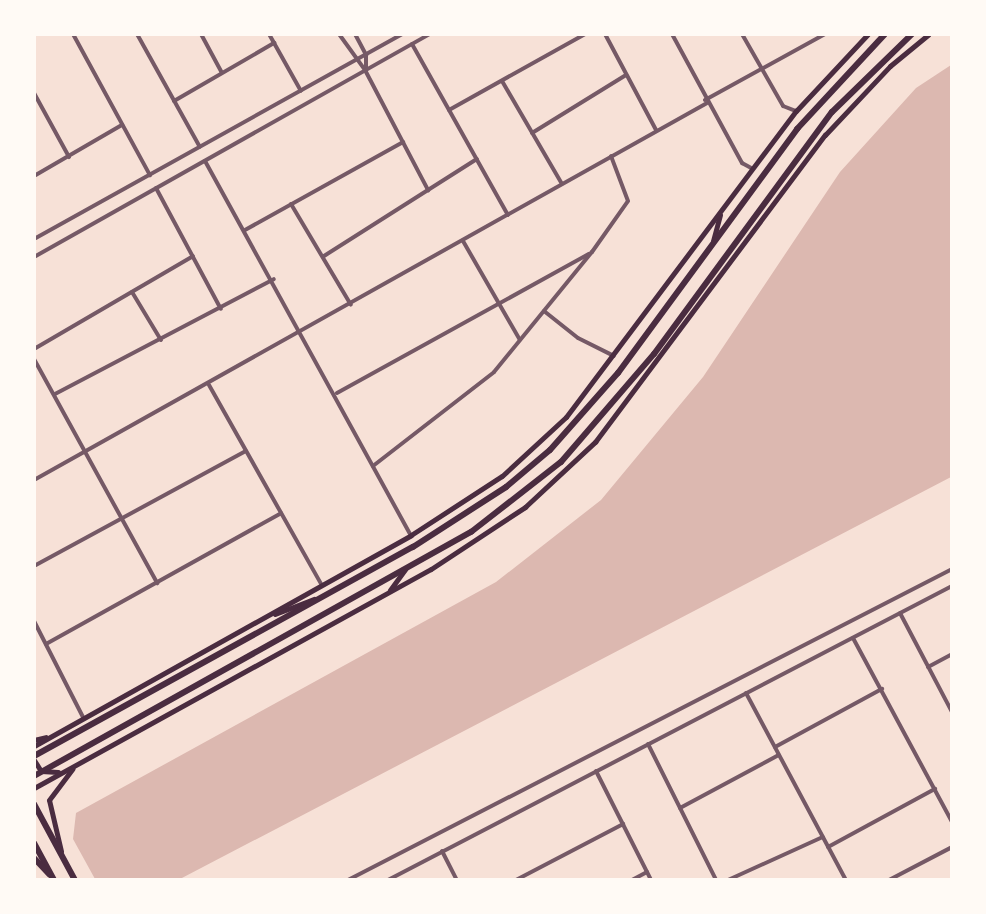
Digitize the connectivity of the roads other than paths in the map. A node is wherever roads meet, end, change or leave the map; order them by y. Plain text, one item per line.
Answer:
1 (73, 34) edge
2 (137, 34) edge
3 (201, 34) edge
4 (269, 34) edge
5 (339, 34) edge
6 (355, 34) edge
7 (402, 34) edge
8 (429, 34) edge
9 (585, 34) edge
10 (605, 34) edge
11 (672, 34) edge
12 (742, 34) edge
13 (825, 34) edge
14 (868, 34) edge
15 (885, 34) edge
16 (912, 34) edge
17 (929, 34) edge
18 (274, 43) junction
19 (412, 44) junction
20 (366, 55) junction
21 (354, 61) junction
22 (760, 69) junction
23 (365, 70) junction
24 (222, 73) junction
25 (626, 75) junction
26 (502, 81) junction
27 (301, 91) junction
28 (34, 93) edge
29 (174, 101) junction
30 (706, 101) junction
31 (449, 110) junction
32 (796, 111) junction
33 (122, 124) junction
34 (656, 130) junction
35 (532, 133) junction
36 (404, 141) junction
37 (200, 147) junction
38 (611, 156) junction
39 (69, 157) junction
40 (477, 159) junction
41 (205, 161) junction
42 (751, 168) junction
43 (150, 175) junction
44 (34, 176) edge
45 (562, 184) junction
46 (156, 188) junction
47 (428, 190) junction
48 (291, 204) junction
49 (721, 211) junction
50 (508, 215) junction
51 (245, 230) junction
52 (34, 239) edge
53 (463, 241) junction
54 (713, 244) junction
55 (592, 252) junction
56 (193, 256) junction
57 (324, 256) junction
58 (34, 257) edge
59 (274, 279) junction
60 (132, 292) junction
61 (351, 305) junction
62 (498, 305) junction
63 (221, 309) junction
64 (544, 311) junction
65 (303, 332) junction
66 (161, 340) junction
67 (520, 340) junction
68 (34, 349) edge
69 (615, 356) junction
70 (34, 359) edge
71 (209, 386) junction
72 (337, 393) junction
73 (55, 394) junction
74 (85, 451) junction
75 (246, 451) junction
76 (373, 466) junction
77 (34, 480) edge
78 (281, 513) junction
79 (120, 520) junction
80 (411, 535) junction
81 (34, 567) edge
82 (951, 567) edge
83 (405, 570) junction
84 (156, 583) junction
85 (321, 584) junction
86 (951, 586) edge
87 (389, 591) junction
88 (327, 595) junction
89 (292, 601) junction
90 (286, 610) junction
91 (900, 613) junction
92 (261, 619) junction
93 (34, 621) edge
94 (276, 623) junction
95 (853, 638) junction
96 (46, 644) junction
97 (951, 654) edge
98 (928, 667) junction
99 (882, 689) junction
100 (746, 693) junction
101 (951, 712) edge
102 (84, 719) junction
103 (64, 729) junction
104 (52, 736) junction
105 (34, 740) edge
106 (648, 744) junction
107 (34, 746) edge
108 (774, 747) junction
109 (779, 755) junction
110 (34, 758) edge
111 (76, 765) junction
112 (64, 770) junction
113 (596, 771) junction
114 (34, 776) edge
115 (34, 788) edge
116 (934, 789) junction
117 (34, 804) edge
118 (680, 808) junction
119 (951, 822) edge
120 (623, 824) junction
121 (823, 837) junction
122 (34, 843) edge
123 (828, 847) junction
124 (951, 847) edge
125 (442, 851) junction
126 (61, 853) junction
127 (34, 858) edge
128 (647, 872) junction
129 (53, 879) edge
130 (75, 879) edge
131 (348, 879) edge
132 (392, 879) edge
133 (457, 879) edge
134 (518, 879) edge
135 (632, 879) edge
136 (651, 879) edge
137 (717, 879) edge
138 (728, 879) edge
139 (846, 879) edge
140 (889, 879) edge

1 - 33 street
2 - 29 street
3 - 24 street
4 - 18 street
5 - 21 street
6 - 20 street
7 - 20 street
8 - 19 street
9 - 26 street
10 - 25 street
11 - 30 street
12 - 22 street
13 - 22 street
14 - 32 main road
15 - 54 main road
16 - 83 main road
17 - 87 main road
18 - 24 street
18 - 27 street
19 - 23 street
19 - 31 street
20 - 21 street
20 - 23 street
21 - 23 street
21 - 27 street
22 - 30 street
22 - 32 street
23 - 36 street
23 - 41 street
24 - 29 street
25 - 34 street
25 - 35 street
26 - 31 street
26 - 35 street
27 - 37 street
28 - 39 street
29 - 37 street
30 - 34 street
30 - 42 street
31 - 40 street
32 - 42 main road
33 - 39 street
33 - 43 street
34 - 38 street
35 - 45 street
36 - 47 street
36 - 48 street
37 - 43 street
38 - 45 street
38 - 55 street
39 - 44 street
40 - 47 street
40 - 50 street
41 - 46 street
41 - 51 street
42 - 49 main road
43 - 52 street
45 - 50 street
46 - 56 street
46 - 58 street
47 - 57 street
48 - 51 street
48 - 57 street
49 - 54 main road
49 - 69 main road
50 - 53 street
51 - 59 street
53 - 61 street
53 - 62 street
54 - 88 main road
55 - 62 street
55 - 64 street
56 - 60 street
56 - 63 street
57 - 61 street
59 - 63 street
59 - 65 street
60 - 66 street
60 - 68 street
61 - 65 street
62 - 67 street
62 - 72 street
63 - 66 street
64 - 67 street
64 - 69 street
65 - 71 street
65 - 72 street
66 - 73 street
67 - 76 street
69 - 80 main road
70 - 73 street
71 - 74 street
71 - 75 street
72 - 76 street
73 - 74 street
74 - 77 street
74 - 79 street
75 - 78 street
75 - 79 street
76 - 80 street
78 - 84 street
78 - 85 street
79 - 81 street
79 - 84 street
80 - 85 main road
82 - 131 street
83 - 87 main road
83 - 114 main road
84 - 96 street
85 - 89 main road
86 - 91 street
87 - 111 main road
88 - 90 main road
88 - 94 main road
89 - 90 main road
89 - 92 main road
90 - 92 main road
90 - 94 main road
91 - 95 street
91 - 98 street
92 - 102 main road
93 - 96 street
94 - 110 main road
95 - 99 street
95 - 100 street
96 - 102 street
97 - 98 street
98 - 101 street
99 - 108 street
99 - 116 street
100 - 106 street
100 - 108 street
102 - 103 main road
103 - 104 main road
103 - 105 main road
104 - 107 main road
104 - 110 main road
106 - 113 street
106 - 118 street
108 - 109 street
109 - 118 street
109 - 121 street
110 - 112 main road
111 - 112 main road
111 - 126 main road
112 - 115 main road
113 - 120 street
113 - 125 street
116 - 119 street
116 - 123 street
117 - 126 main road
118 - 137 street
120 - 128 street
120 - 134 street
121 - 123 street
121 - 138 street
122 - 129 main road
123 - 139 street
124 - 140 street
125 - 132 street
125 - 133 street
126 - 130 main road
127 - 129 main road
128 - 135 street
128 - 136 street

